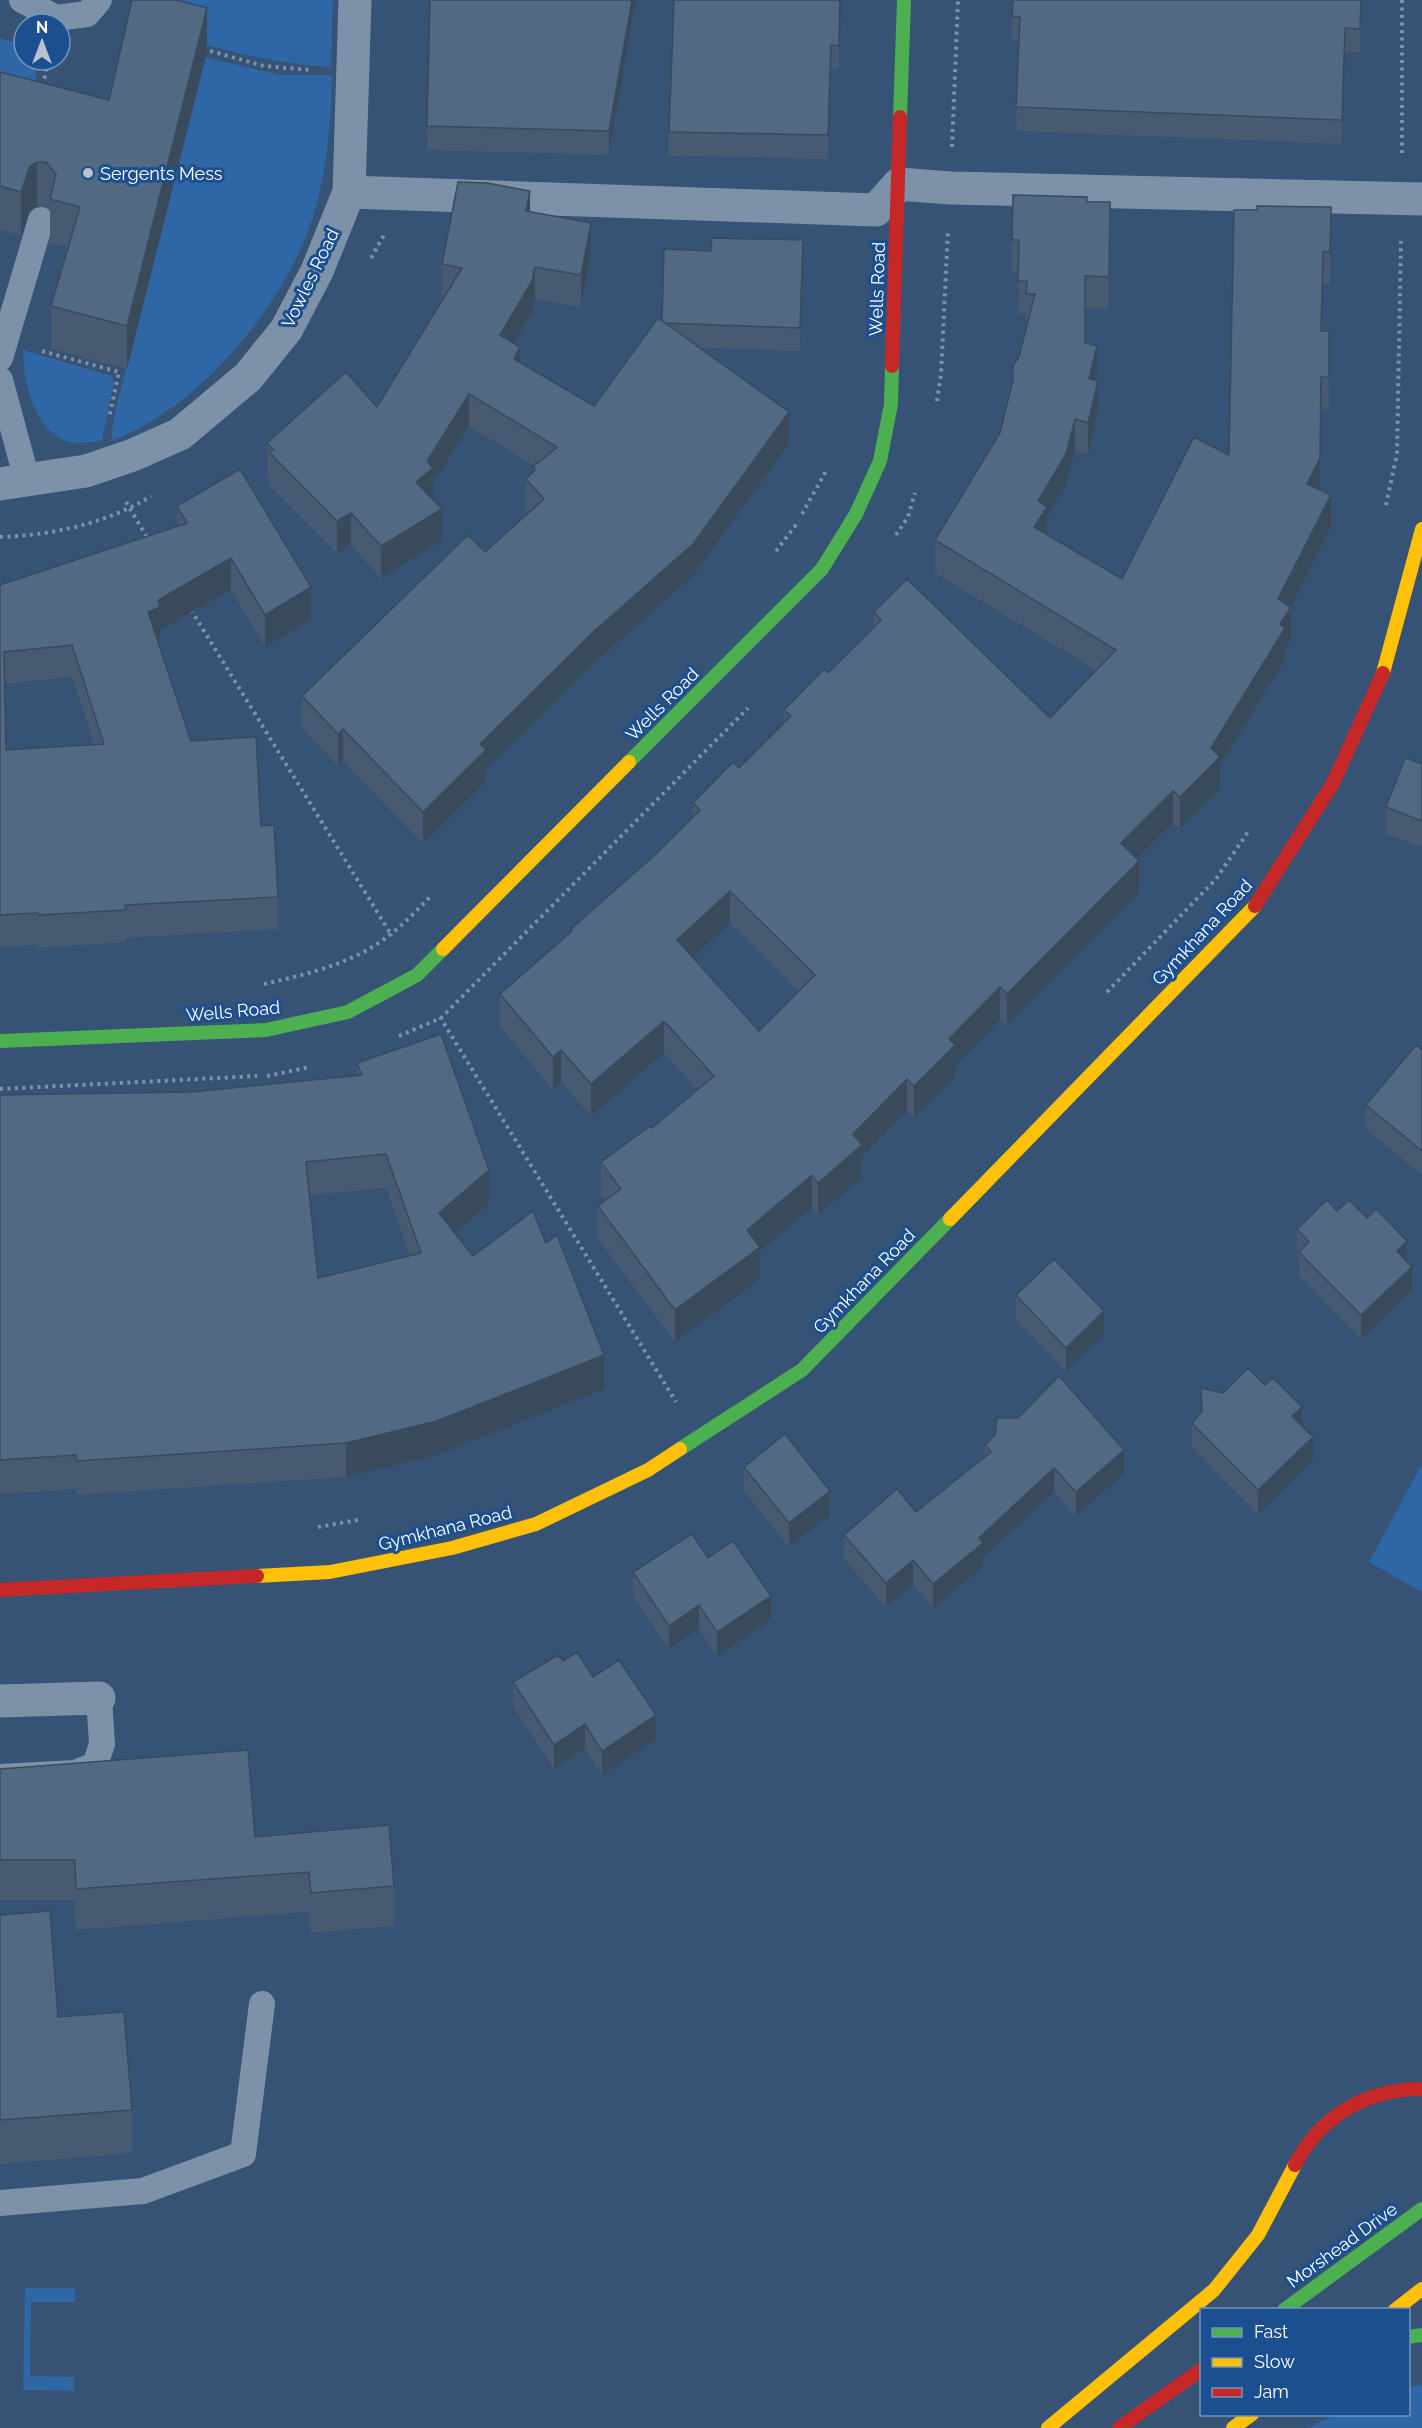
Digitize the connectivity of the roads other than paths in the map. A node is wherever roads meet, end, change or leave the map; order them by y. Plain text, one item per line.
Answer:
1 (22, 0) edge
2 (99, 0) edge
3 (355, 0) edge
4 (904, 0) edge
5 (900, 184) junction
6 (349, 192) junction
7 (1412, 199) edge
8 (41, 220) dead end
9 (3, 350) edge
10 (0, 380) edge
11 (13, 482) edge
12 (1422, 529) edge
13 (0, 1041) edge
14 (0, 1590) edge
15 (99, 1698) joint
16 (0, 1701) edge
17 (0, 1777) edge
18 (262, 2004) dead end
19 (1422, 2089) edge
20 (0, 2203) edge
21 (1422, 2209) edge
22 (1422, 2289) edge
23 (1287, 2308) edge
24 (1398, 2308) edge
25 (1200, 2370) edge
26 (1251, 2416) edge
27 (1048, 2428) edge
28 (1119, 2428) edge
29 (1233, 2428) edge

1 - 2 lane
3 - 6 street, Vowles Road
4 - 5 main road, Wells Road
5 - 6 street
5 - 7 street
5 - 13 main road, Wells Road
6 - 11 street, Vowles Road
8 - 9 lane
10 - 11 lane
12 - 14 main road, Gymkhana Road
15 - 16 street
15 - 17 lane
18 - 20 lane
19 - 27 main road
21 - 23 main road, Morshead Drive
22 - 24 main road
25 - 28 main road
26 - 29 main road

